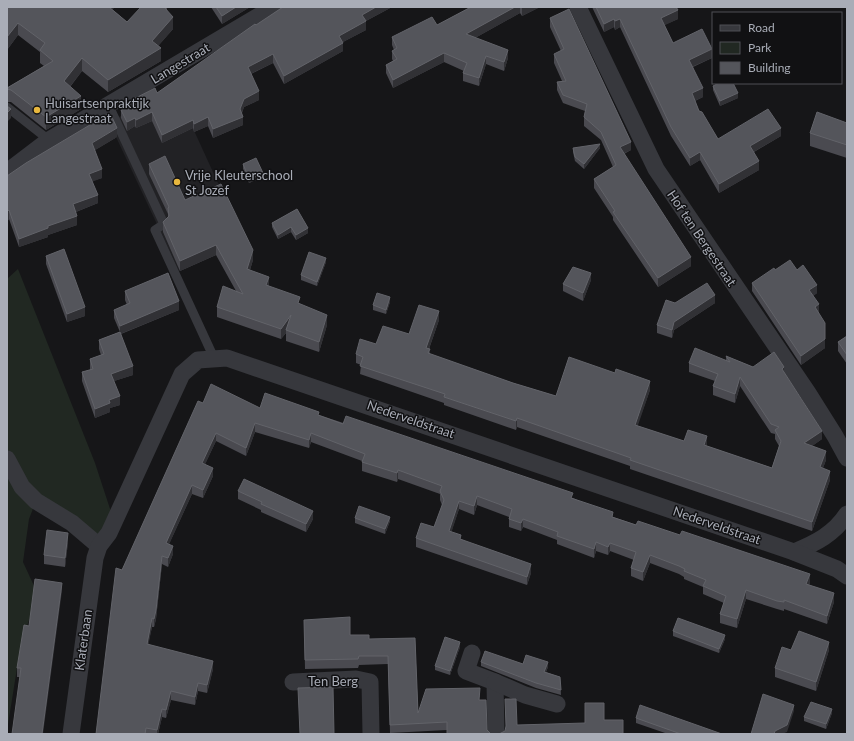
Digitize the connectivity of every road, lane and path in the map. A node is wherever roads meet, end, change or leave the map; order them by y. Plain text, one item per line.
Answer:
1 (274, 7) edge
2 (578, 7) edge
3 (109, 106) junction
4 (7, 107) edge
5 (49, 140) junction
6 (7, 172) edge
7 (214, 358) junction
8 (847, 458) edge
9 (7, 459) edge
10 (847, 514) edge
11 (114, 521) joint
12 (99, 546) junction
13 (794, 552) junction
14 (847, 576) edge
15 (472, 653) dead end
16 (292, 682) dead end
17 (495, 682) junction
18 (557, 704) dead end
19 (71, 734) edge
20 (371, 734) edge
21 (496, 734) edge

1 - 3 street, Langestraat
2 - 8 street, Hof ten Bergestraat
3 - 5 street, Langestraat
3 - 7 lane
4 - 5 lane
5 - 6 street, Langestraat
7 - 11 street, Nederveldstraat
7 - 13 street, Nederveldstraat
9 - 12 street
10 - 13 street
11 - 12 street, Klaterbaan
12 - 19 street, Klaterbaan
13 - 14 street, Nederveldstraat
15 - 17 street
16 - 20 street, Ten Berg
17 - 18 street
17 - 21 street

